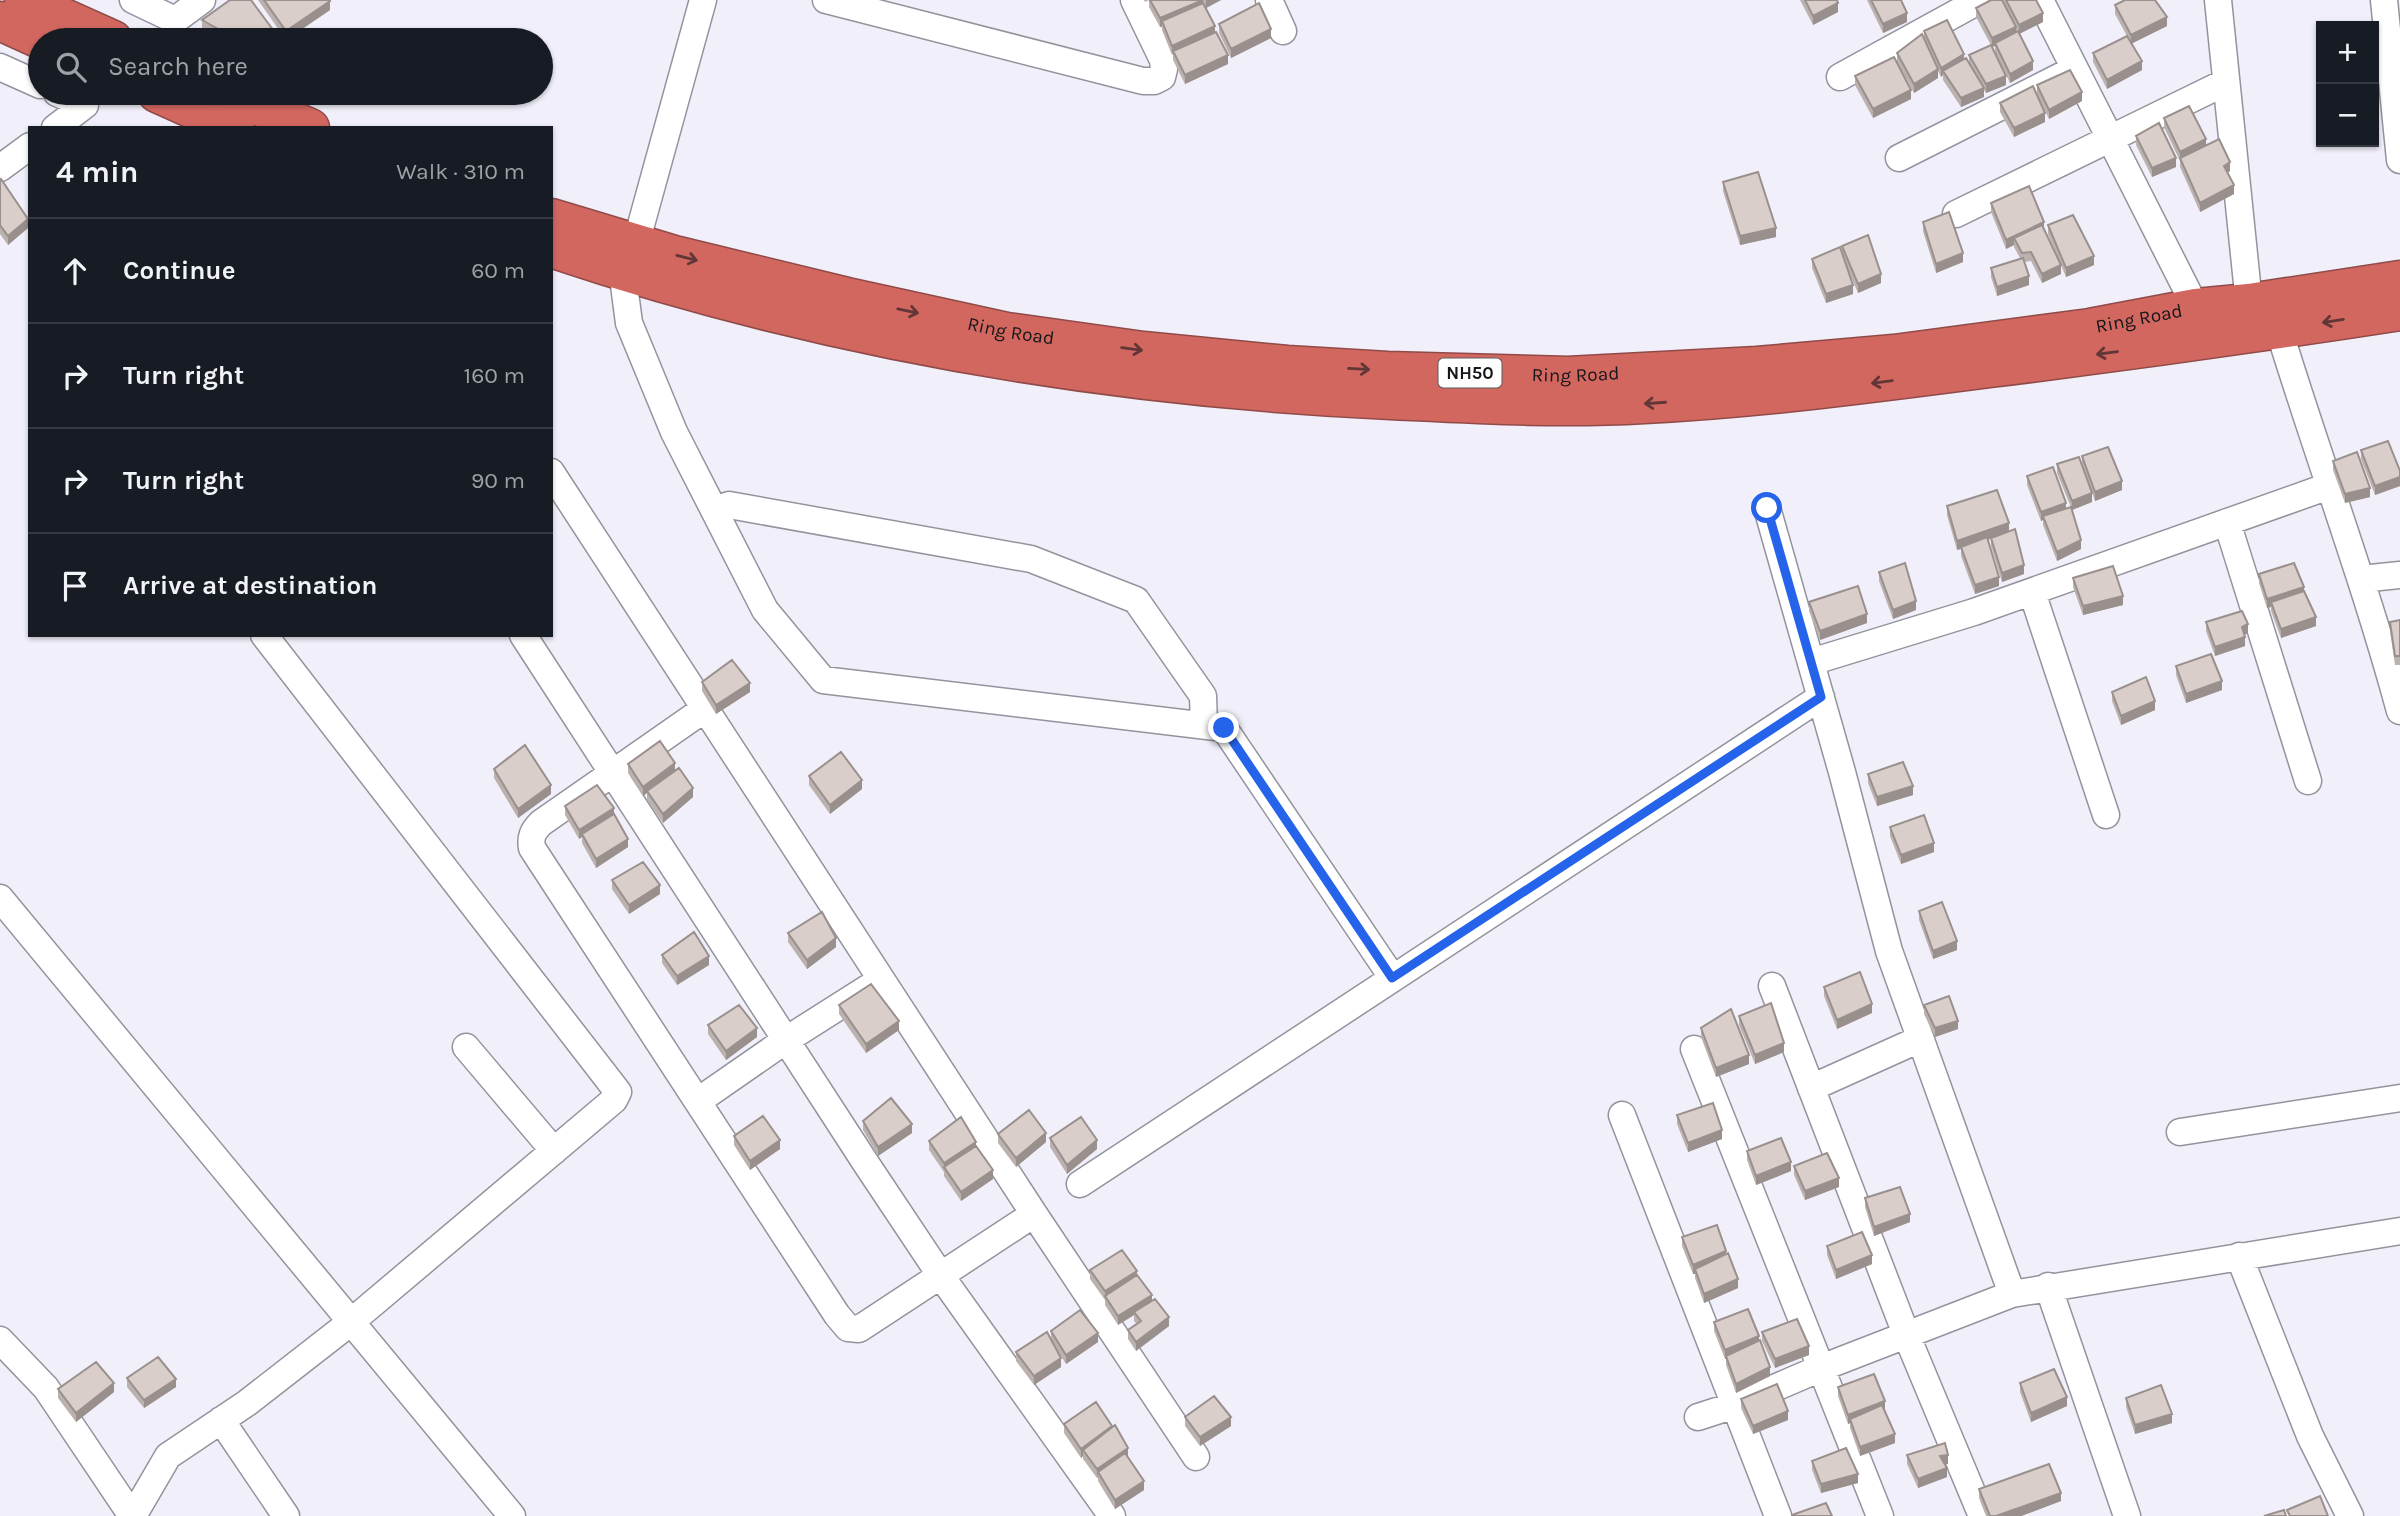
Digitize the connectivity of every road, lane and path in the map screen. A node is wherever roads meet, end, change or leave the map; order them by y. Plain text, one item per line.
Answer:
1 (24, 0) edge
2 (133, 0) edge
3 (202, 0) edge
4 (703, 0) edge
5 (825, 0) edge
6 (1134, 0) edge
7 (1269, 0) edge
8 (1980, 0) edge
9 (2218, 0) edge
10 (2384, 0) edge
11 (2044, 1) edge
12 (0, 21) edge
13 (86, 28) edge
14 (1283, 31) dead end
15 (28, 34) edge
16 (0, 67) edge
17 (2075, 69) junction
18 (1840, 77) dead end
19 (28, 80) edge
20 (2226, 82) junction
21 (83, 105) edge
22 (184, 105) edge
23 (257, 105) edge
24 (57, 126) edge
25 (231, 126) edge
26 (305, 126) edge
27 (2111, 139) junction
28 (28, 147) edge
29 (1899, 158) dead end
30 (2400, 160) edge
31 (0, 168) edge
32 (1956, 214) dead end
33 (553, 219) edge
34 (553, 248) edge
35 (629, 257) junction
36 (2400, 280) edge
37 (2249, 303) junction
38 (2196, 308) junction
39 (2400, 311) edge
40 (2279, 330) junction
41 (553, 475) edge
42 (2329, 486) junction
43 (1767, 508) dead end
44 (714, 510) junction
45 (2227, 522) junction
46 (2400, 575) edge
47 (2361, 579) junction
48 (2032, 592) junction
49 (266, 637) edge
50 (524, 637) edge
51 (1811, 662) junction
52 (1821, 697) junction
53 (706, 708) junction
54 (2400, 711) edge
55 (1204, 725) junction
56 (612, 773) junction
57 (2308, 781) dead end
58 (2106, 815) dead end
59 (0, 898) edge
60 (1392, 978) junction
61 (881, 979) junction
62 (1772, 986) dead end
63 (1920, 1039) junction
64 (786, 1040) junction
65 (466, 1047) dead end
66 (1694, 1049) dead end
67 (1811, 1088) junction
68 (2400, 1098) edge
69 (698, 1101) junction
70 (1622, 1115) dead end
71 (2180, 1132) dead end
72 (554, 1151) junction
73 (1080, 1184) dead end
74 (1034, 1214) junction
75 (2400, 1231) edge
76 (2239, 1256) junction
77 (942, 1276) junction
78 (2049, 1286) junction
79 (2012, 1294) junction
80 (351, 1322) junction
81 (1906, 1334) junction
82 (0, 1340) edge
83 (1821, 1368) junction
84 (1735, 1405) junction
85 (1698, 1417) dead end
86 (221, 1420) junction
87 (1196, 1457) dead end
88 (132, 1516) edge
89 (286, 1516) edge
90 (512, 1516) edge
91 (1112, 1516) edge
92 (1778, 1516) edge
93 (1880, 1516) edge
94 (1982, 1516) edge
95 (2127, 1516) edge
96 (2350, 1516) edge

1 - 13 highway
2 - 3 street
4 - 35 street
5 - 6 street
7 - 14 street
8 - 18 street
9 - 20 street
10 - 30 street
11 - 17 street
12 - 15 highway
16 - 19 street
17 - 27 street
17 - 29 street
20 - 27 street
20 - 37 street
21 - 24 street
22 - 25 highway
23 - 26 highway
27 - 32 street
27 - 38 street
28 - 31 street
33 - 35 highway, Ring Road / NH50
34 - 35 highway, Ring Road / NH50
35 -> 38 highway, Ring Road / NH50
40 -> 35 highway, Ring Road / NH50
35 - 44 street
36 - 37 highway, Ring Road / NH50
37 - 38 highway, Ring Road / NH50
39 -> 40 highway, Ring Road / NH50
40 - 42 street
41 - 53 street
42 - 45 street
42 - 47 street
43 - 51 street
44 - 55 street
44 - 55 street
45 - 48 street
45 - 57 street
46 - 47 street
47 - 54 street
48 - 51 street
48 - 58 street
49 - 72 street
50 - 56 street
51 - 52 street
52 - 60 street
52 - 63 street
53 - 56 street
53 - 61 street
55 - 60 street
56 - 64 street
56 - 69 street
59 - 80 street
60 - 73 street
61 - 64 street
61 - 74 street
62 - 67 street
63 - 67 street
63 - 79 street
64 - 69 street
64 - 77 street
65 - 72 street
66 - 83 street
67 - 81 street
68 - 71 street
69 - 77 street
70 - 84 street
72 - 80 street
74 - 77 street
74 - 87 street
75 - 76 street
76 - 78 street
76 - 96 street
77 - 91 street
78 - 79 street
78 - 95 street
79 - 81 street
80 - 86 street
80 - 90 street
81 - 83 street
81 - 94 street
82 - 88 street
83 - 84 street
83 - 93 street
84 - 85 street
84 - 92 street
86 - 88 street
86 - 89 street

